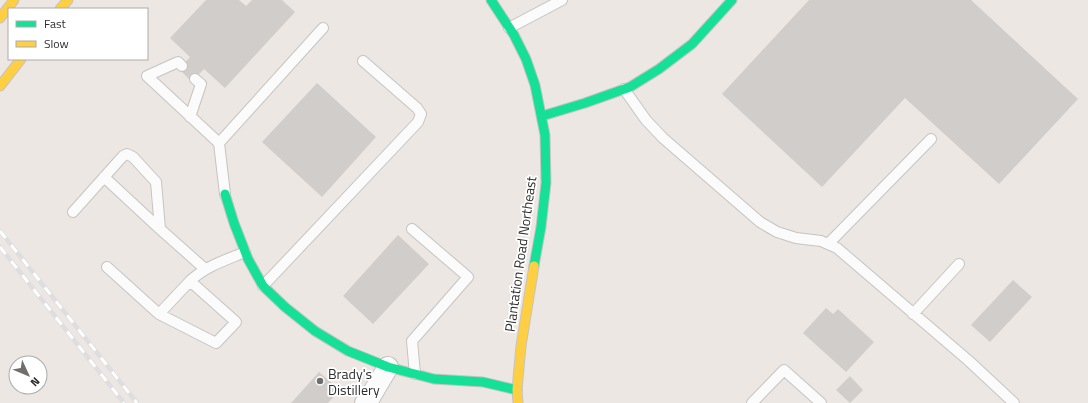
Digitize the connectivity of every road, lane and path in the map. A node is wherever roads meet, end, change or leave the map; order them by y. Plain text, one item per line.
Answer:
1 (14, 0) edge
2 (68, 0) edge
3 (492, 0) edge
4 (562, 0) edge
5 (732, 0) edge
6 (61, 8) edge
7 (0, 18) edge
8 (324, 28) dead end
9 (510, 28) junction
10 (20, 60) edge
11 (363, 61) dead end
12 (182, 66) dead end
13 (195, 79) dead end
14 (0, 86) edge
15 (624, 89) junction
16 (542, 116) junction
17 (190, 117) junction
18 (931, 139) dead end
19 (219, 143) junction
20 (104, 177) junction
21 (225, 194) joint
22 (73, 212) dead end
23 (160, 229) junction
24 (412, 229) dead end
25 (828, 244) junction
26 (246, 252) junction
27 (959, 264) dead end
28 (107, 267) dead end
29 (205, 269) junction
30 (190, 281) junction
31 (263, 286) junction
32 (159, 314) junction
33 (913, 314) junction
34 (388, 367) junction
35 (415, 374) junction
36 (517, 390) junction
37 (365, 403) edge
38 (518, 403) edge
39 (752, 403) edge
40 (822, 403) edge
41 (1014, 403) edge

1 - 7 main road
2 - 6 main road
3 - 9 main road, Plantation Road Northeast
4 - 9 lane
5 - 15 main road
8 - 19 lane
9 - 16 main road, Plantation Road Northeast
10 - 14 main road
11 - 31 lane
12 - 17 lane
13 - 17 lane
15 - 16 main road
15 - 25 lane
16 - 36 main road, Plantation Road Northeast
17 - 19 lane
18 - 25 lane
19 - 21 lane
20 - 22 lane
20 - 23 lane
20 - 23 lane
21 - 26 main road
23 - 29 lane
24 - 35 lane
25 - 33 lane
26 - 29 lane
26 - 31 main road
27 - 33 lane
28 - 32 lane
29 - 30 lane
30 - 32 lane
30 - 32 lane
31 - 34 main road
33 - 41 lane
34 - 35 main road
34 - 37 street
35 - 36 main road
36 - 38 main road, Plantation Road Northeast
39 - 40 lane

